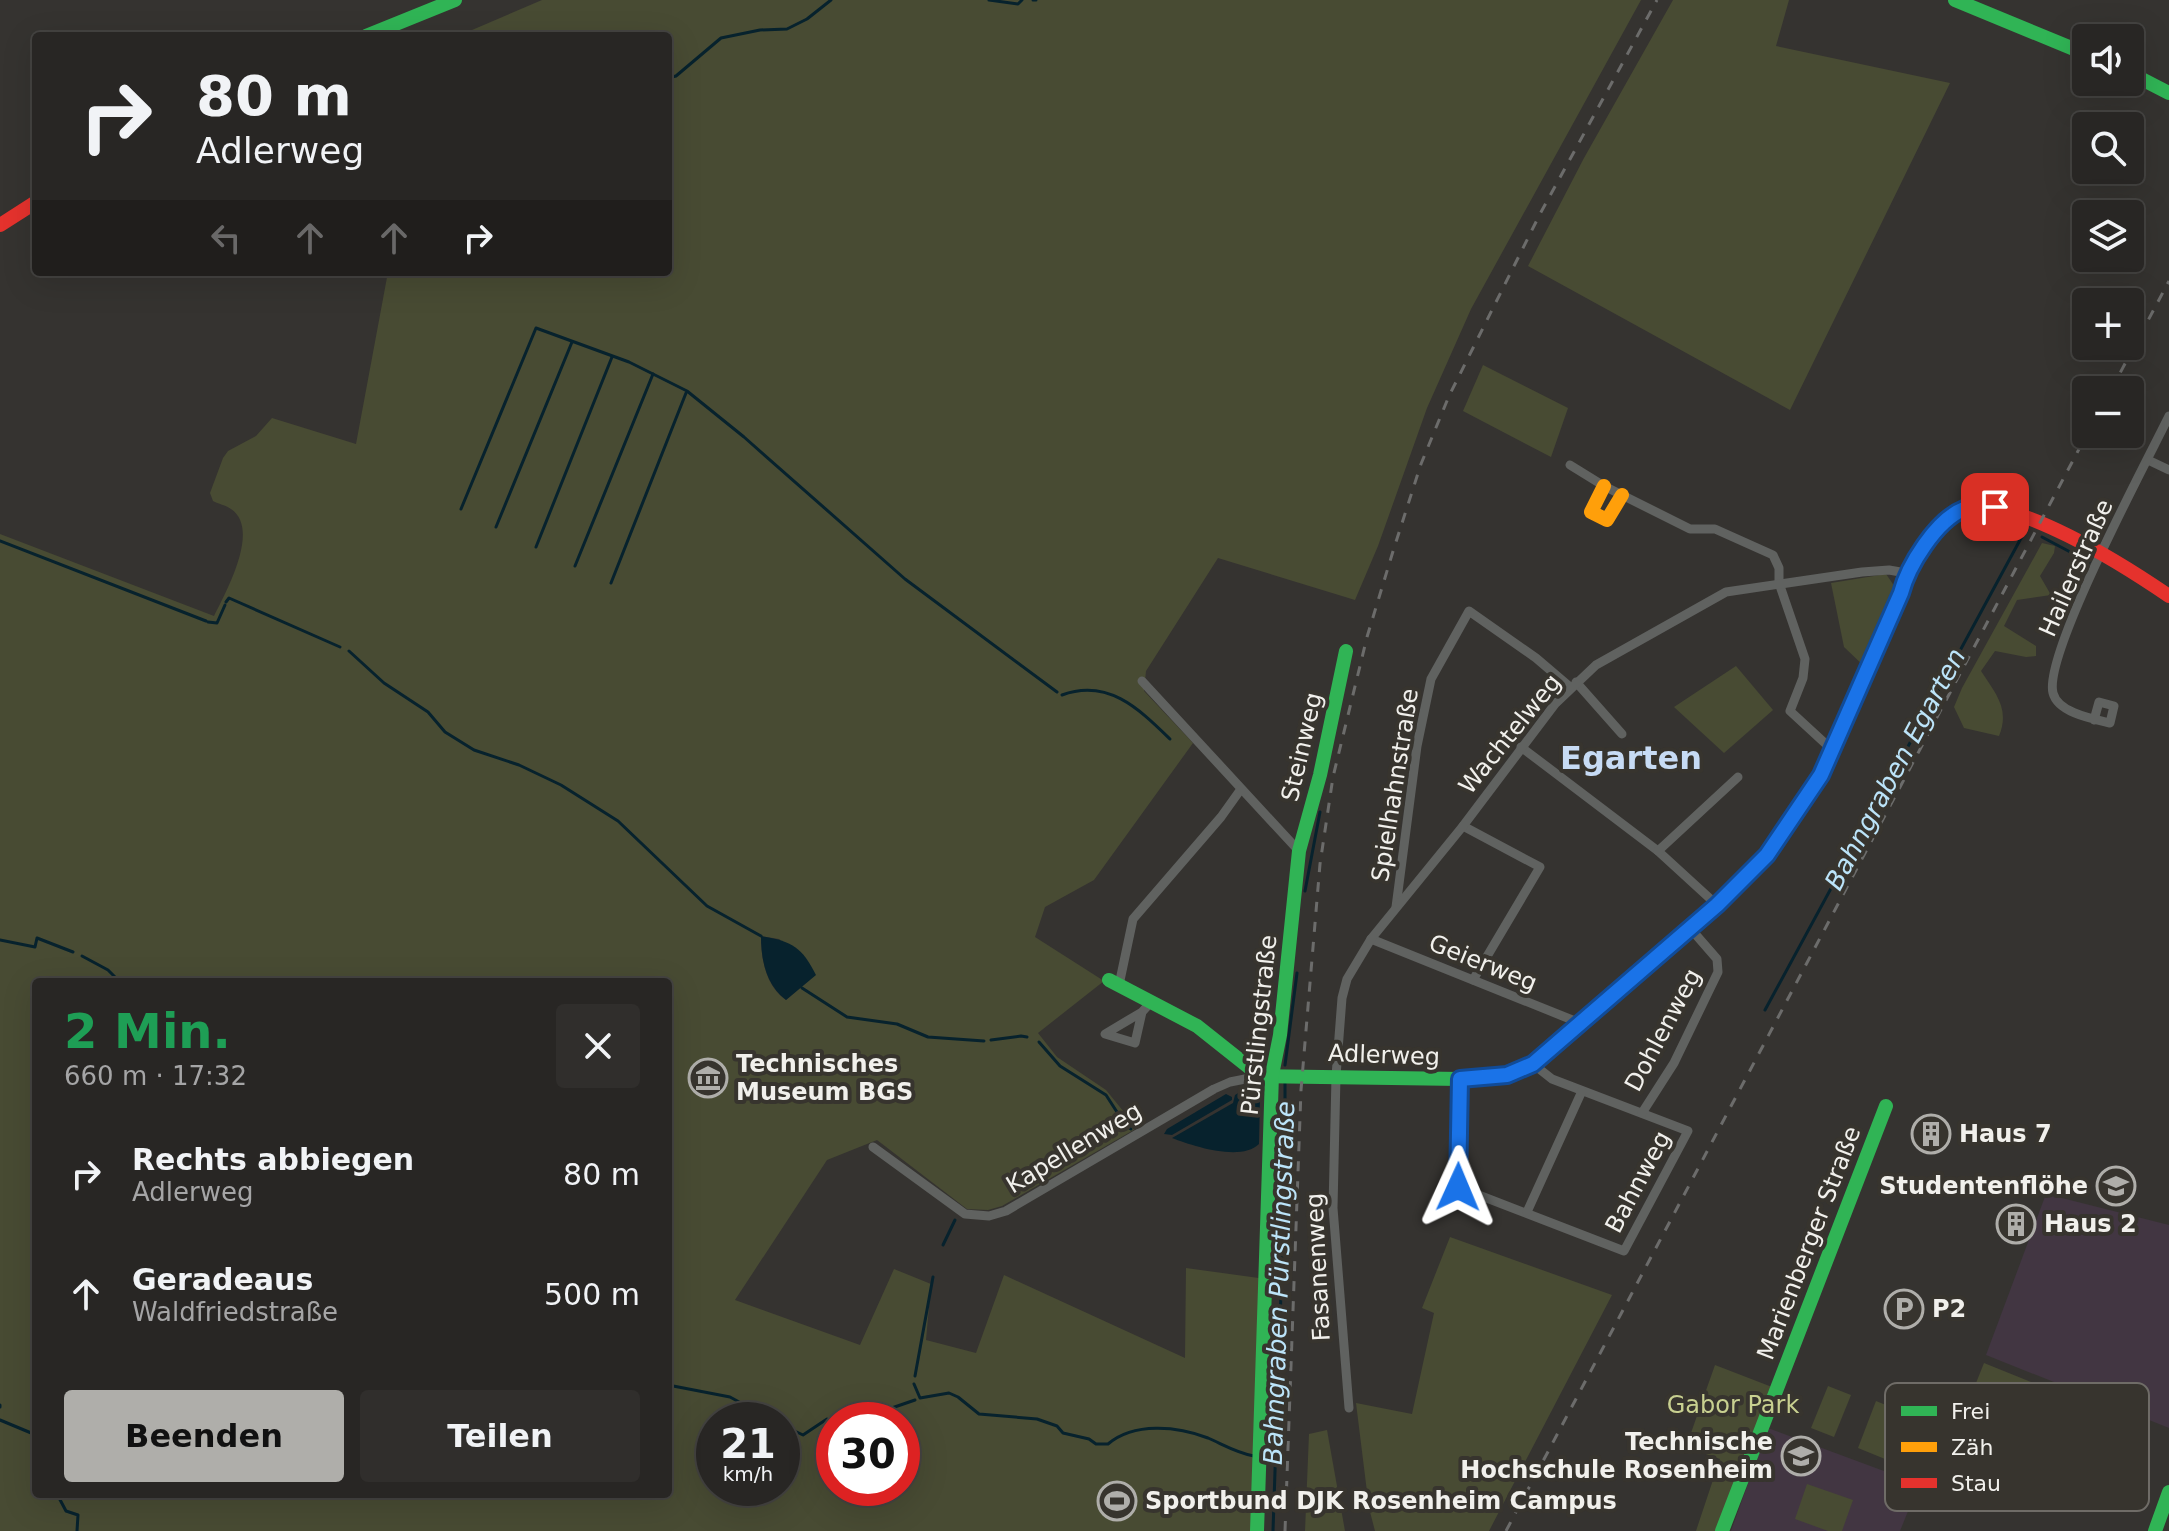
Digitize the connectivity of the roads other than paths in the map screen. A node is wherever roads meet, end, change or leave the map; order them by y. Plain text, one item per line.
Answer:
1 (455, 0) edge
2 (1955, 0) edge
3 (376, 32) edge
4 (2072, 48) edge
5 (2144, 80) edge
6 (2169, 93) edge
7 (32, 205) edge
8 (0, 225) edge
9 (2169, 416) edge
10 (2148, 460) junction
11 (1570, 465) dead end
12 (2169, 470) edge
13 (1604, 486) junction
14 (1622, 495) junction
15 (2101, 554) junction
16 (1906, 573) junction
17 (1779, 583) junction
18 (2169, 596) edge
19 (1346, 651) dead end
20 (1142, 681) dead end
21 (1573, 685) junction
22 (2094, 720) dead end
23 (1622, 734) dead end
24 (1521, 747) junction
25 (1834, 749) junction
26 (1738, 777) dead end
27 (1241, 789) junction
28 (1463, 826) junction
29 (1299, 851) junction
30 (1658, 851) junction
31 (1717, 905) junction
32 (1396, 911) junction
33 (1690, 928) junction
34 (1371, 939) junction
35 (1473, 980) junction
36 (1114, 983) joint
37 (1580, 1023) junction
38 (1533, 1064) junction
39 (1266, 1075) junction
40 (1336, 1076) junction
41 (1460, 1079) junction
42 (1582, 1091) junction
43 (1886, 1106) dead end
44 (1642, 1113) junction
45 (873, 1147) dead end
46 (1527, 1212) junction
47 (1349, 1408) dead end
48 (2169, 1492) edge
49 (1257, 1531) edge
50 (1722, 1531) edge
51 (2155, 1531) edge

1 - 3 main road
2 - 4 main road
5 - 6 main road
7 - 8 main road
9 - 10 street, Hailerstraße
10 - 12 street
10 - 15 street, Hailerstraße
11 - 13 street
13 - 14 street
13 - 14 main road
14 - 17 street
15 - 16 main road, Adlerweg
15 - 18 main road, Adlerweg
15 - 22 street, Hailerstraße
16 - 17 street, Wachtelweg
16 - 25 main road, Adlerweg
17 - 21 street, Wachtelweg
17 - 25 street
19 - 29 main road, Steinweg
20 - 27 street
21 - 23 street
21 - 24 street, Wachtelweg
21 - 32 street, Spielhahnstraße
24 - 28 street, Wachtelweg
24 - 30 street
25 - 31 main road, Adlerweg
26 - 30 street
27 - 29 street
27 - 36 street
28 - 32 street, Wachtelweg
28 - 35 street
29 - 39 main road, Pürstlingstraße
30 - 31 street
31 - 33 main road, Adlerweg
32 - 34 street, Wachtelweg
33 - 37 main road, Adlerweg
33 - 44 street, Dohlenweg
34 - 35 street, Geierweg
34 - 40 street, Wachtelweg
35 - 37 street, Geierweg
36 - 39 main road
37 - 38 main road, Adlerweg
38 - 41 main road, Adlerweg
38 - 42 street
39 - 40 main road, Adlerweg
39 - 45 street, Kapellenweg
39 - 49 main road, Pürstlingstraße
40 - 41 main road, Adlerweg
40 - 47 street, Fasanenweg
41 - 46 street
42 - 44 street
42 - 46 street
43 - 50 main road, Marienberger Straße
44 - 46 street, Bahnweg
48 - 51 main road

